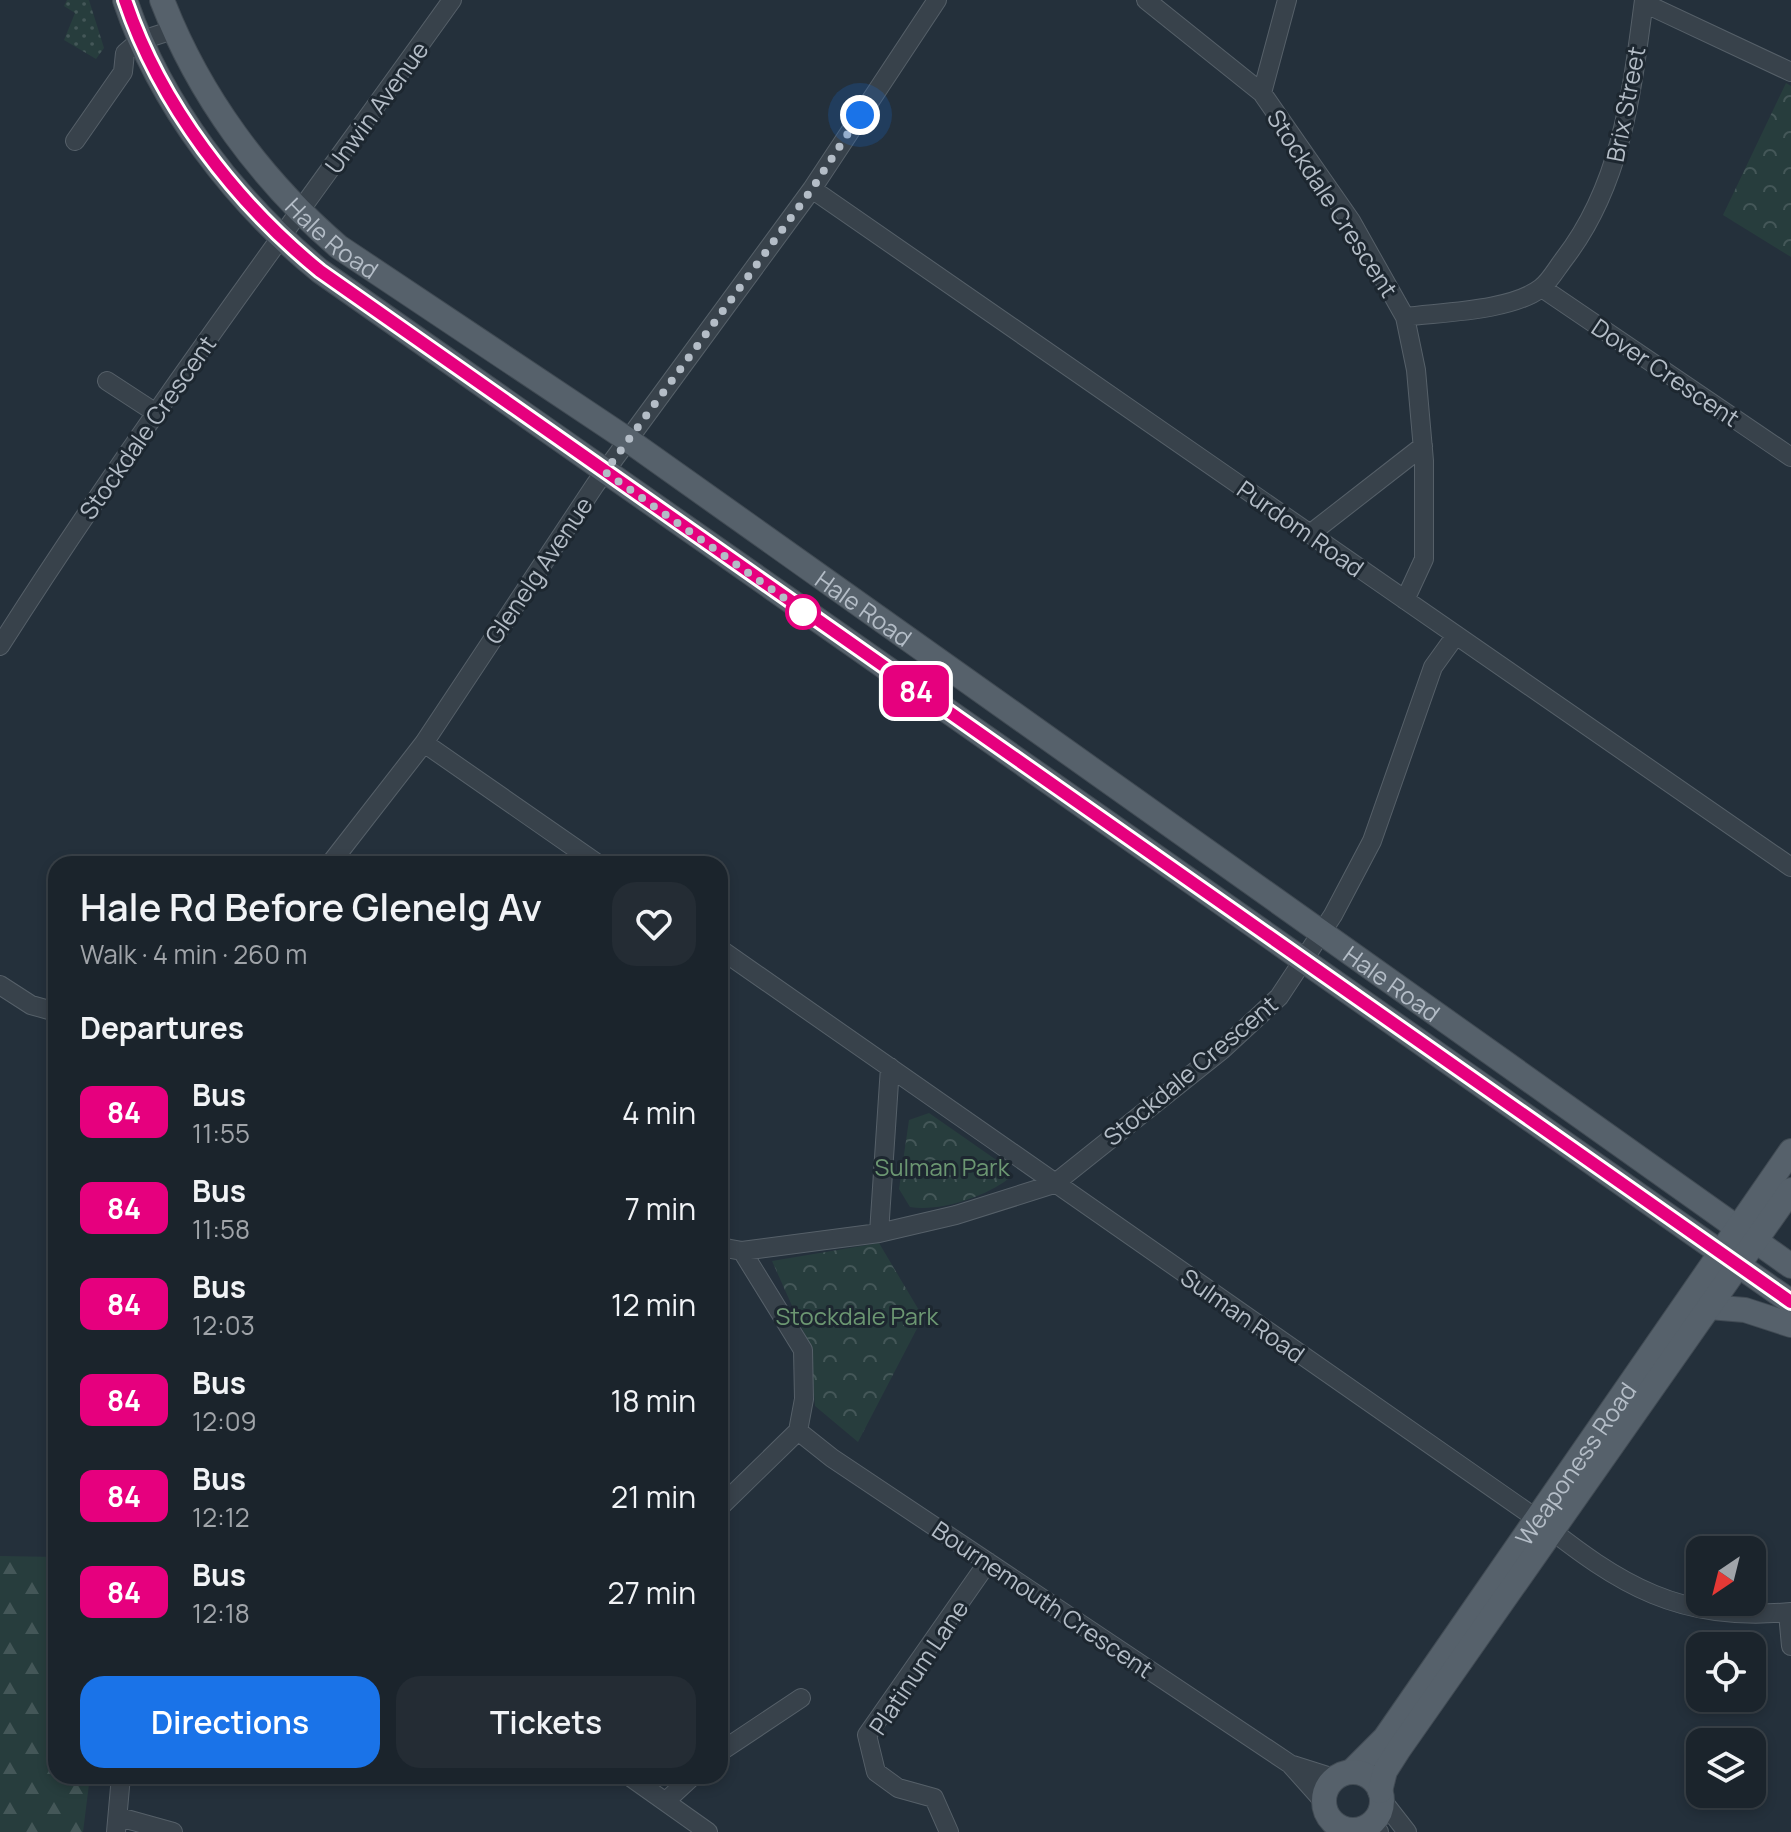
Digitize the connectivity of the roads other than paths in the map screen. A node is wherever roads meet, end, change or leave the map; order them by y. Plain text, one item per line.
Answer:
1 (125, 0) edge
2 (162, 0) edge
3 (452, 0) edge
4 (937, 0) edge
5 (1146, 0) edge
6 (1287, 0) edge
7 (1644, 1) edge
8 (173, 30) junction
9 (139, 41) junction
10 (1791, 72) edge
11 (1262, 93) junction
12 (75, 141) dead end
13 (812, 189) junction
14 (299, 213) junction
15 (279, 238) junction
16 (1542, 288) junction
17 (1405, 317) junction
18 (107, 381) dead end
19 (156, 413) junction
20 (628, 440) junction
21 (1423, 446) junction
22 (1791, 457) edge
23 (605, 472) junction
24 (1310, 534) junction
25 (1405, 600) junction
26 (1456, 635) junction
27 (0, 646) edge
28 (424, 743) junction
29 (336, 856) edge
30 (586, 856) edge
31 (1791, 867) edge
32 (1320, 934) junction
33 (728, 955) edge
34 (1302, 962) junction
35 (0, 985) edge
36 (48, 1010) edge
37 (890, 1067) junction
38 (1791, 1151) edge
39 (1054, 1184) junction
40 (1791, 1190) edge
41 (879, 1233) junction
42 (1747, 1236) junction
43 (728, 1248) edge
44 (742, 1251) junction
45 (1730, 1260) junction
46 (1791, 1266) edge
47 (1791, 1302) edge
48 (1709, 1307) junction
49 (1791, 1325) edge
50 (798, 1431) junction
51 (728, 1499) edge
52 (1544, 1525) junction
53 (988, 1562) junction
54 (1789, 1612) edge
55 (1791, 1646) edge
56 (801, 1698) dead end
57 (728, 1747) edge
58 (1290, 1764) junction
59 (1343, 1775) junction
60 (120, 1784) edge
61 (641, 1784) edge
62 (684, 1784) edge
63 (1381, 1795) junction
64 (666, 1801) junction
65 (1325, 1806) junction
66 (118, 1824) edge
67 (1362, 1830) edge
68 (173, 1832) edge
69 (708, 1832) edge
70 (949, 1832) edge
71 (1312, 1832) edge
72 (1407, 1832) edge

1 - 9 main road, Hale Road
2 - 8 main road, Hale Road
3 - 14 street, Unwin Avenue
4 - 13 street, Glenelg Avenue
5 - 11 street, Stockdale Crescent
6 - 11 street
7 - 10 street
7 - 16 street, Brix Street
8 - 9 street
8 - 14 main road, Hale Road
9 - 12 street
9 - 15 main road, Hale Road
11 - 17 street, Stockdale Crescent
13 - 20 street, Glenelg Avenue
13 - 24 street, Purdom Road
14 - 15 street, Stockdale Crescent
14 - 20 main road, Hale Road
15 - 19 street, Stockdale Crescent
15 - 23 main road, Hale Road
16 - 17 street
16 - 22 street, Dover Crescent
17 - 21 street, Stockdale Crescent
18 - 19 street
19 - 27 street, Stockdale Crescent
20 - 23 street, Glenelg Avenue
20 - 32 main road, Hale Road
21 - 24 street
21 - 25 street, Stockdale Crescent
23 - 28 street, Glenelg Avenue
23 - 34 main road, Hale Road
24 - 25 street, Purdom Road
25 - 26 street, Purdom Road
26 - 31 street, Purdom Road
26 - 32 street, Stockdale Crescent
28 - 29 street, Glenelg Avenue
28 - 30 street
32 - 34 street, Stockdale Crescent
32 - 42 main road, Hale Road
33 - 37 street, Sulman Road
34 - 39 street, Stockdale Crescent
34 - 45 main road, Hale Road
35 - 36 street
37 - 39 street, Sulman Road
37 - 41 street
38 - 42 main road, Weaponess Road
39 - 41 street, Stockdale Crescent
39 - 52 street, Sulman Road
40 - 42 main road, Weaponess Road
41 - 44 street, Stockdale Crescent
42 - 45 main road, Weaponess Road
42 - 46 main road, Hale Road
43 - 44 street, Stockdale Crescent
44 - 50 street
45 - 47 main road, Hale Road
45 - 48 main road, Weaponess Road
45 - 52 main road, Weaponess Road
48 - 49 main road
48 - 52 main road, Weaponess Road
50 - 51 street
50 - 53 street, Bournemouth Crescent
52 - 54 street, Sulman Road
52 - 59 main road, Weaponess Road
52 - 63 main road, Weaponess Road
53 - 58 street, Bournemouth Crescent
53 - 70 street, Platinum Lane
54 - 55 street
56 - 57 street
58 - 59 street, Bournemouth Crescent
58 - 65 street, Bournemouth Crescent
59 - 63 main road
59 - 65 main road
60 - 66 street
61 - 64 street
62 - 64 street
63 - 67 main road
63 - 72 street
64 - 69 street
65 - 67 main road
65 - 71 main road
66 - 68 street

